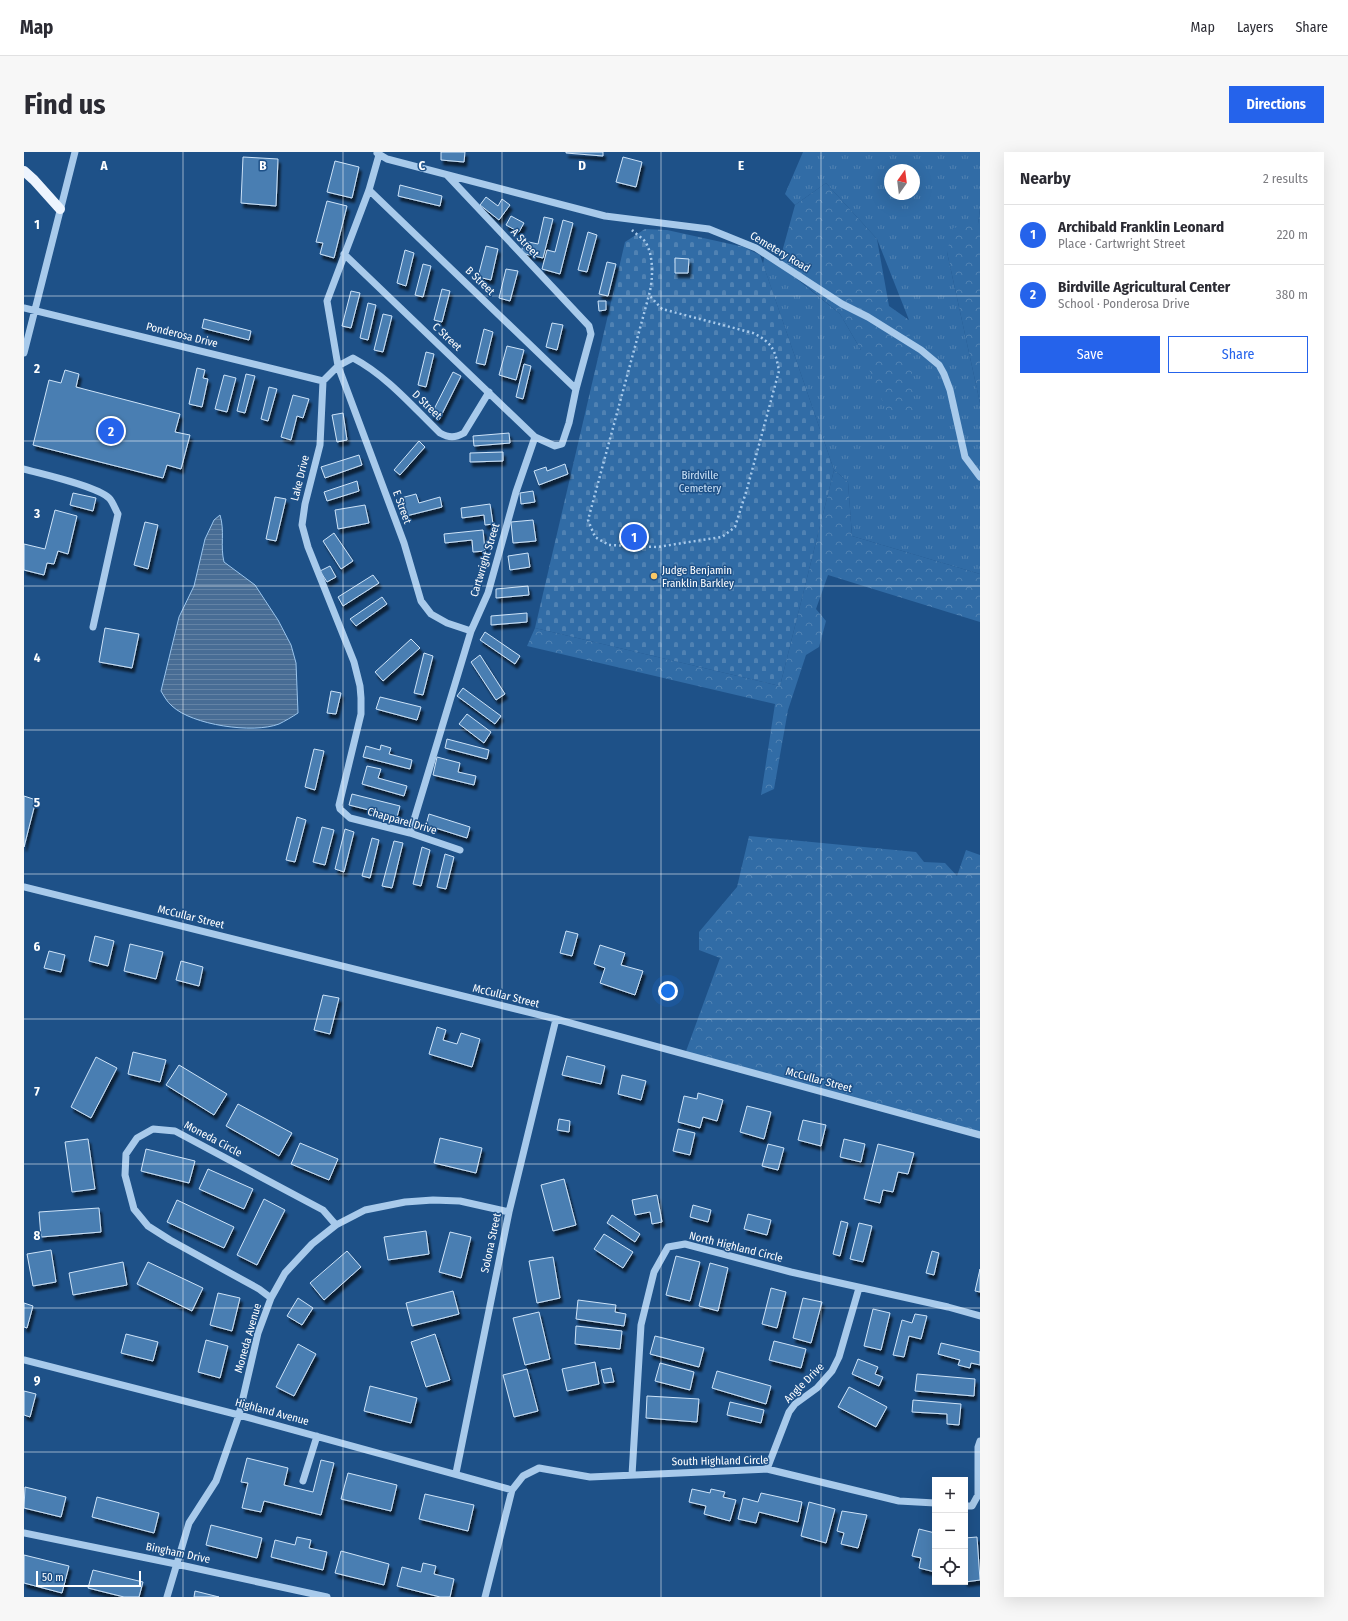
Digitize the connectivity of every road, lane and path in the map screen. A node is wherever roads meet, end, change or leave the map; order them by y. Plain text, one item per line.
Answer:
1 (75, 152) edge
2 (377, 153) edge
3 (24, 171) edge
4 (446, 174) junction
5 (368, 190) junction
6 (60, 209) junction
7 (616, 217) junction
8 (344, 254) junction
9 (649, 295) junction
10 (24, 308) edge
11 (35, 310) junction
12 (24, 353) edge
13 (338, 366) junction
14 (323, 381) junction
15 (576, 389) junction
16 (489, 392) junction
17 (535, 437) junction
18 (24, 469) edge
19 (980, 477) edge
20 (93, 627) dead end
21 (471, 631) junction
22 (340, 809) joint
23 (410, 833) junction
24 (460, 850) dead end
25 (24, 887) edge
26 (556, 1019) junction
27 (980, 1135) edge
28 (509, 1212) junction
29 (336, 1225) junction
30 (859, 1288) junction
31 (271, 1298) junction
32 (980, 1316) edge
33 (24, 1360) edge
34 (239, 1415) junction
35 (317, 1436) junction
36 (980, 1440) edge
37 (767, 1469) junction
38 (456, 1473) junction
39 (632, 1475) junction
40 (303, 1481) dead end
41 (512, 1490) junction
42 (932, 1504) edge
43 (968, 1506) edge
44 (24, 1533) edge
45 (176, 1564) junction
46 (167, 1597) edge
47 (327, 1597) edge
48 (485, 1597) edge

1 - 6 street
2 - 4 street, Cemetery Road
2 - 5 street
3 - 6 main road
4 - 7 street, Cemetery Road
4 - 15 street, A Street
5 - 8 street
5 - 15 street, B Street
6 - 11 street
7 - 9 path
7 - 19 street, Cemetery Road
8 - 13 street
8 - 16 street, C Street
9 - 9 path
10 - 11 street, Ponderosa Drive
11 - 12 street
11 - 14 street, Ponderosa Drive
13 - 14 street
13 - 16 street, D Street
13 - 21 street, E Street
14 - 22 street, Lake Drive
15 - 17 street
16 - 17 street, C Street
17 - 21 street, Cartwright Street
18 - 20 street
21 - 23 street, Cartwright Street
22 - 23 street, Chapparel Drive
23 - 24 street, Chapparel Drive
25 - 26 street, McCullar Street
26 - 27 street, McCullar Street
26 - 28 street, Solona Street
28 - 29 street, Moneda Avenue
28 - 38 street, Solona Street
29 - 31 street, Moneda Avenue
29 - 31 street, Moneda Circle
30 - 32 street, North Highland Circle
30 - 37 street, Angle Drive
30 - 39 street, North Highland Circle
31 - 34 street, Moneda Avenue
33 - 34 street, Highland Avenue
34 - 35 street, Highland Avenue
34 - 45 street, Moneda Avenue
35 - 38 street, Highland Avenue
35 - 40 street
36 - 43 street
37 - 39 street, South Highland Circle
37 - 42 street, South Highland Circle
38 - 41 street, Highland Avenue
39 - 41 street, South Highland Circle
41 - 48 street
44 - 45 street, Bingham Drive
45 - 46 street, Moneda Avenue
45 - 47 street, Bingham Drive

